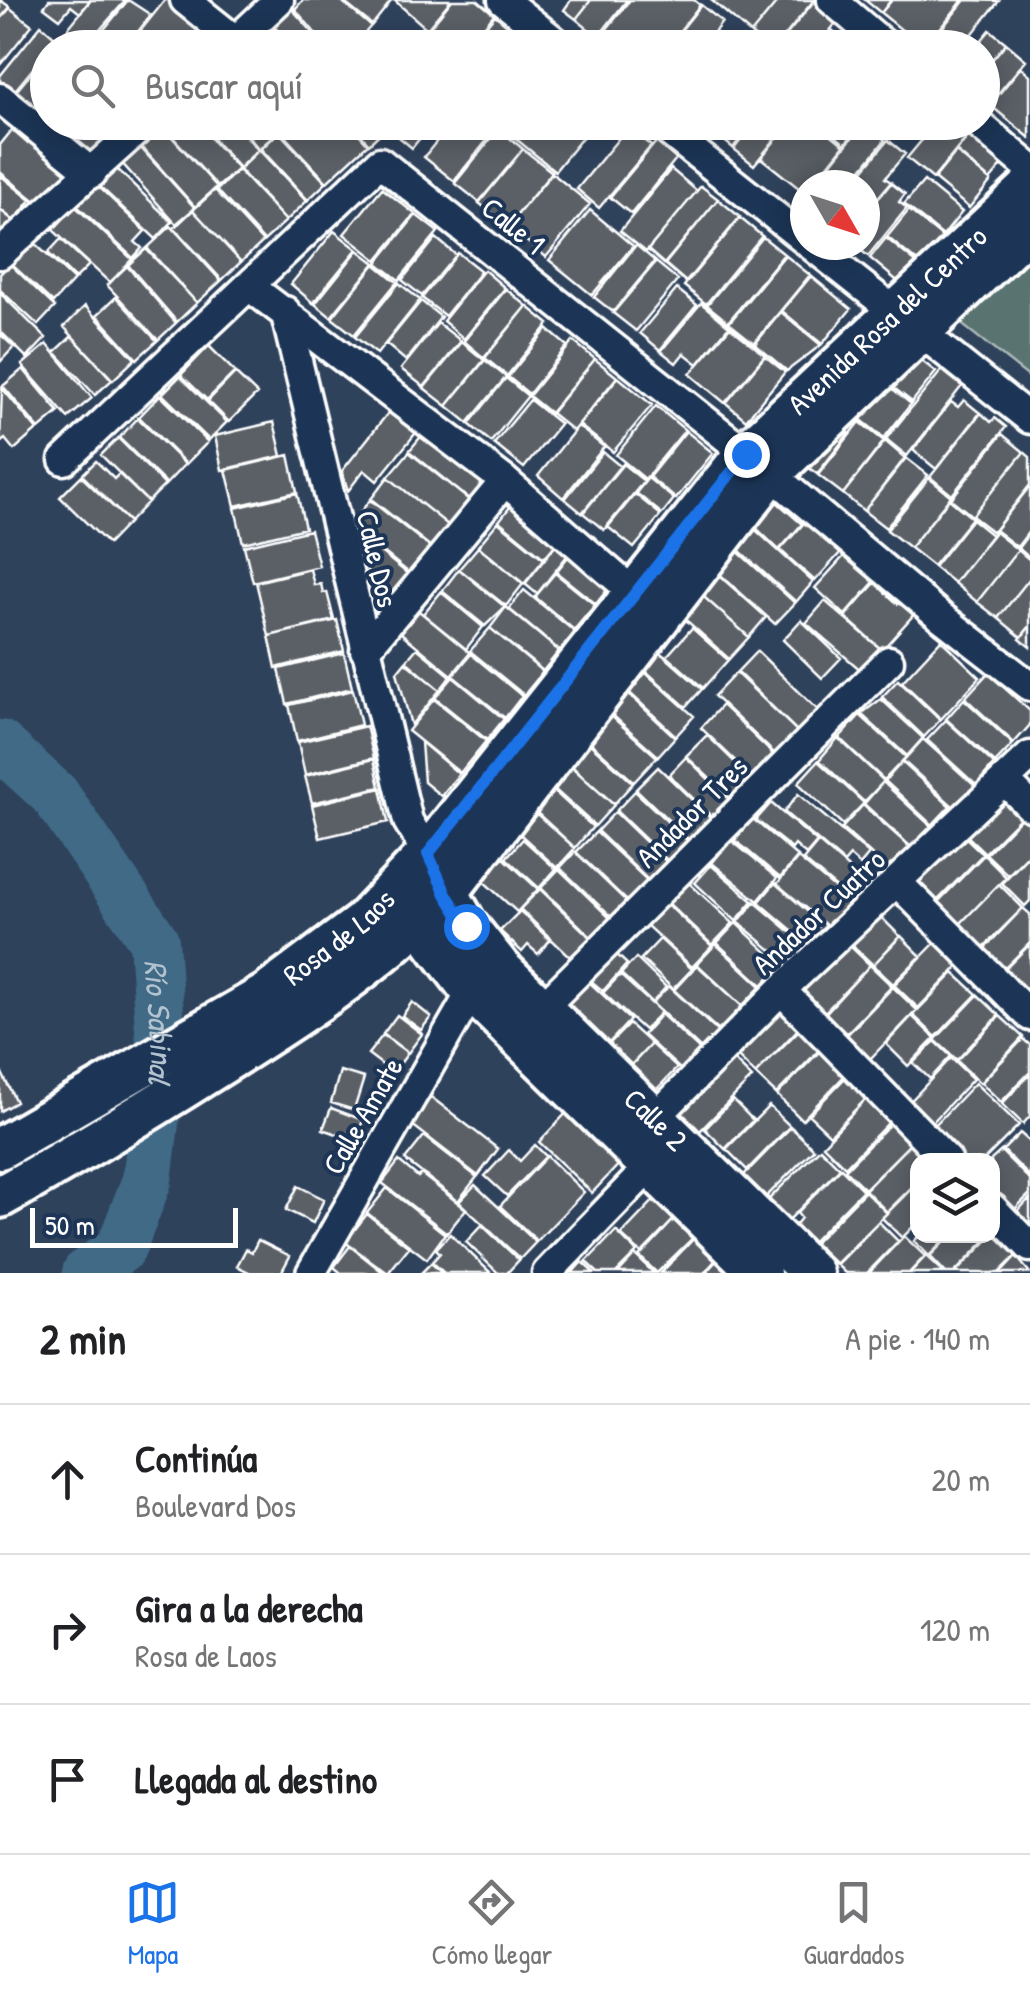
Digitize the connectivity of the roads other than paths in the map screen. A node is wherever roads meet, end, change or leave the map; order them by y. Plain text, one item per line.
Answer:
1 (185, 0) edge
2 (280, 0) edge
3 (503, 0) edge
4 (832, 0) edge
5 (216, 30) edge
6 (247, 30) edge
7 (540, 30) edge
8 (867, 30) edge
9 (0, 98) edge
10 (30, 122) edge
11 (52, 140) edge
12 (127, 140) edge
13 (680, 140) edge
14 (997, 140) edge
15 (1030, 168) edge
16 (92, 173) junction
17 (1030, 187) edge
18 (1030, 227) edge
19 (790, 228) edge
20 (0, 254) edge
21 (830, 260) edge
22 (250, 286) junction
23 (285, 311) junction
24 (908, 322) junction
25 (1030, 420) edge
26 (64, 460) dead end
27 (758, 464) junction
28 (505, 480) junction
29 (634, 593) junction
30 (365, 650) junction
31 (888, 661) dead end
32 (1030, 686) edge
33 (1030, 756) edge
34 (1005, 781) junction
35 (1030, 806) edge
36 (414, 852) junction
37 (897, 882) junction
38 (433, 907) junction
39 (486, 980) junction
40 (782, 990) junction
41 (277, 1008) junction
42 (542, 1008) junction
43 (1030, 1016) edge
44 (661, 1141) junction
45 (0, 1148) edge
46 (939, 1153) edge
47 (0, 1196) edge
48 (1000, 1216) edge
49 (1030, 1246) edge
50 (311, 1273) edge
51 (547, 1273) edge
52 (760, 1273) edge
53 (812, 1273) edge

1 - 5 street
2 - 6 street
3 - 7 street
4 - 8 street
9 - 10 street
11 - 16 street
12 - 16 street
13 - 19 street
14 - 15 street
16 - 20 street
17 - 24 main road, Avenida Rosa del Centro
18 - 24 main road, Avenida Rosa del Centro
21 - 24 street
22 - 23 street
22 - 26 street, Calle 1
22 - 27 street, Calle 1
23 - 28 street
23 - 30 street, Calle Dos
24 - 25 street
24 - 27 main road, Avenida Rosa del Centro
27 - 29 main road, Rosa de Laos
27 - 32 street, Calle 1
27 - 38 main road
28 - 29 street
28 - 30 street
29 - 36 main road, Rosa de Laos
30 - 36 street, Calle Dos
31 - 42 street, Andador Tres
33 - 34 street, Andador Cuatro
34 - 35 street
34 - 37 street, Andador Cuatro
36 - 38 main road
36 - 41 main road, Rosa de Laos
37 - 40 street, Andador Cuatro
37 - 43 street
38 - 39 main road
38 - 41 main road
39 - 42 main road, Calle 2
39 - 44 main road, Calle 2
39 - 50 street, Calle Amate
40 - 44 street, Andador Cuatro
40 - 46 street
41 - 45 main road
41 - 47 main road
42 - 44 main road, Calle 2
44 - 51 street, Andador Cuatro
44 - 52 main road, Calle 2
44 - 53 main road, Calle 2
48 - 49 street

